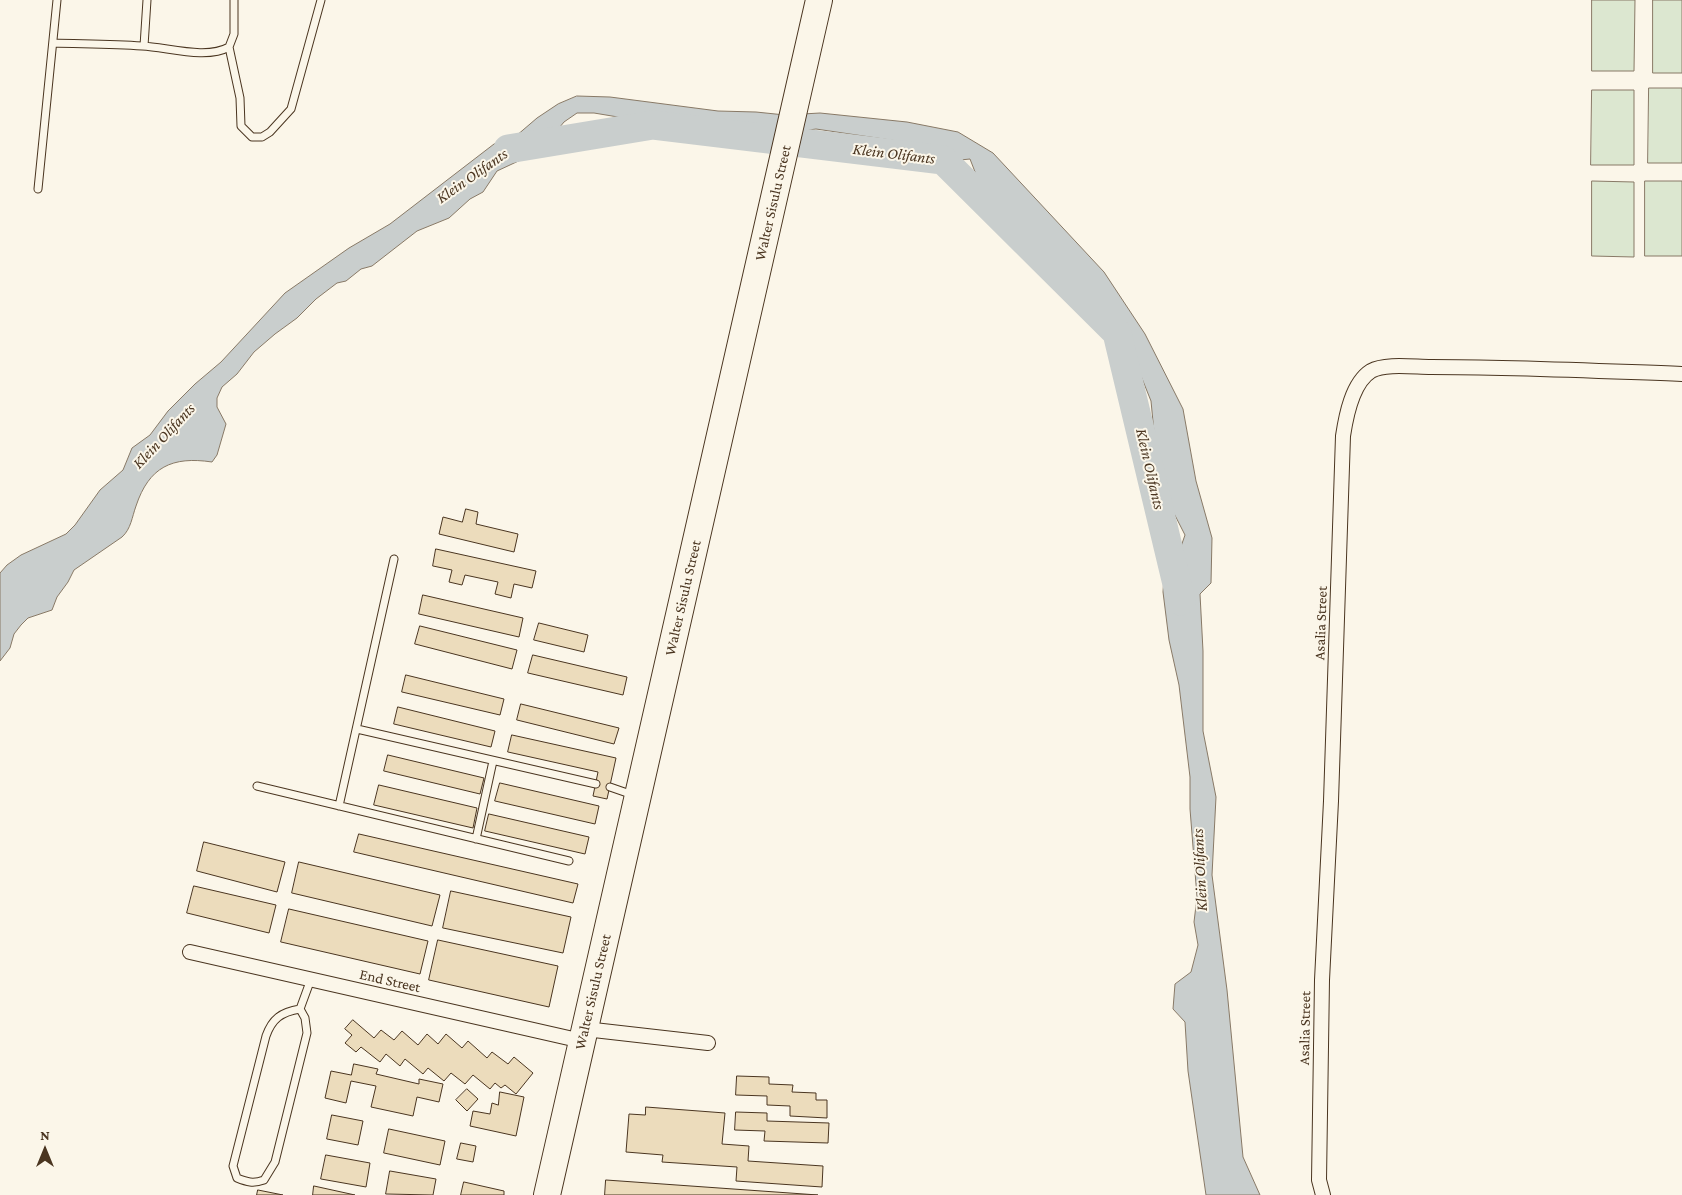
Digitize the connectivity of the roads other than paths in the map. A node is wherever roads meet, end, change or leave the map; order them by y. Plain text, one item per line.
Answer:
1 (57, 0) edge
2 (147, 0) edge
3 (234, 0) edge
4 (321, 0) edge
5 (819, 0) edge
6 (52, 43) junction
7 (144, 46) junction
8 (229, 47) junction
9 (38, 189) dead end
10 (1682, 374) edge
11 (394, 559) dead end
12 (357, 729) junction
13 (493, 761) junction
14 (596, 784) dead end
15 (256, 786) dead end
16 (610, 787) dead end
17 (638, 796) junction
18 (339, 806) junction
19 (476, 839) junction
20 (569, 860) dead end
21 (190, 952) dead end
22 (311, 979) junction
23 (300, 1009) junction
24 (583, 1035) junction
25 (708, 1043) dead end
26 (548, 1195) edge
27 (1323, 1195) edge

1 - 6 lane
2 - 7 lane
3 - 8 lane
4 - 8 lane
5 - 17 highway, Walter Sisulu Street
6 - 7 lane
6 - 9 lane
7 - 8 lane
10 - 27 street, Asalia Street
11 - 12 lane
12 - 13 lane
12 - 18 lane
13 - 14 lane
13 - 19 lane
15 - 18 lane
16 - 17 lane
17 - 24 highway, Walter Sisulu Street
18 - 19 lane
19 - 20 lane
21 - 22 street, End Street
22 - 23 lane
22 - 24 street, End Street
23 - 23 lane
24 - 25 street, End Street
24 - 26 highway, Walter Sisulu Street

